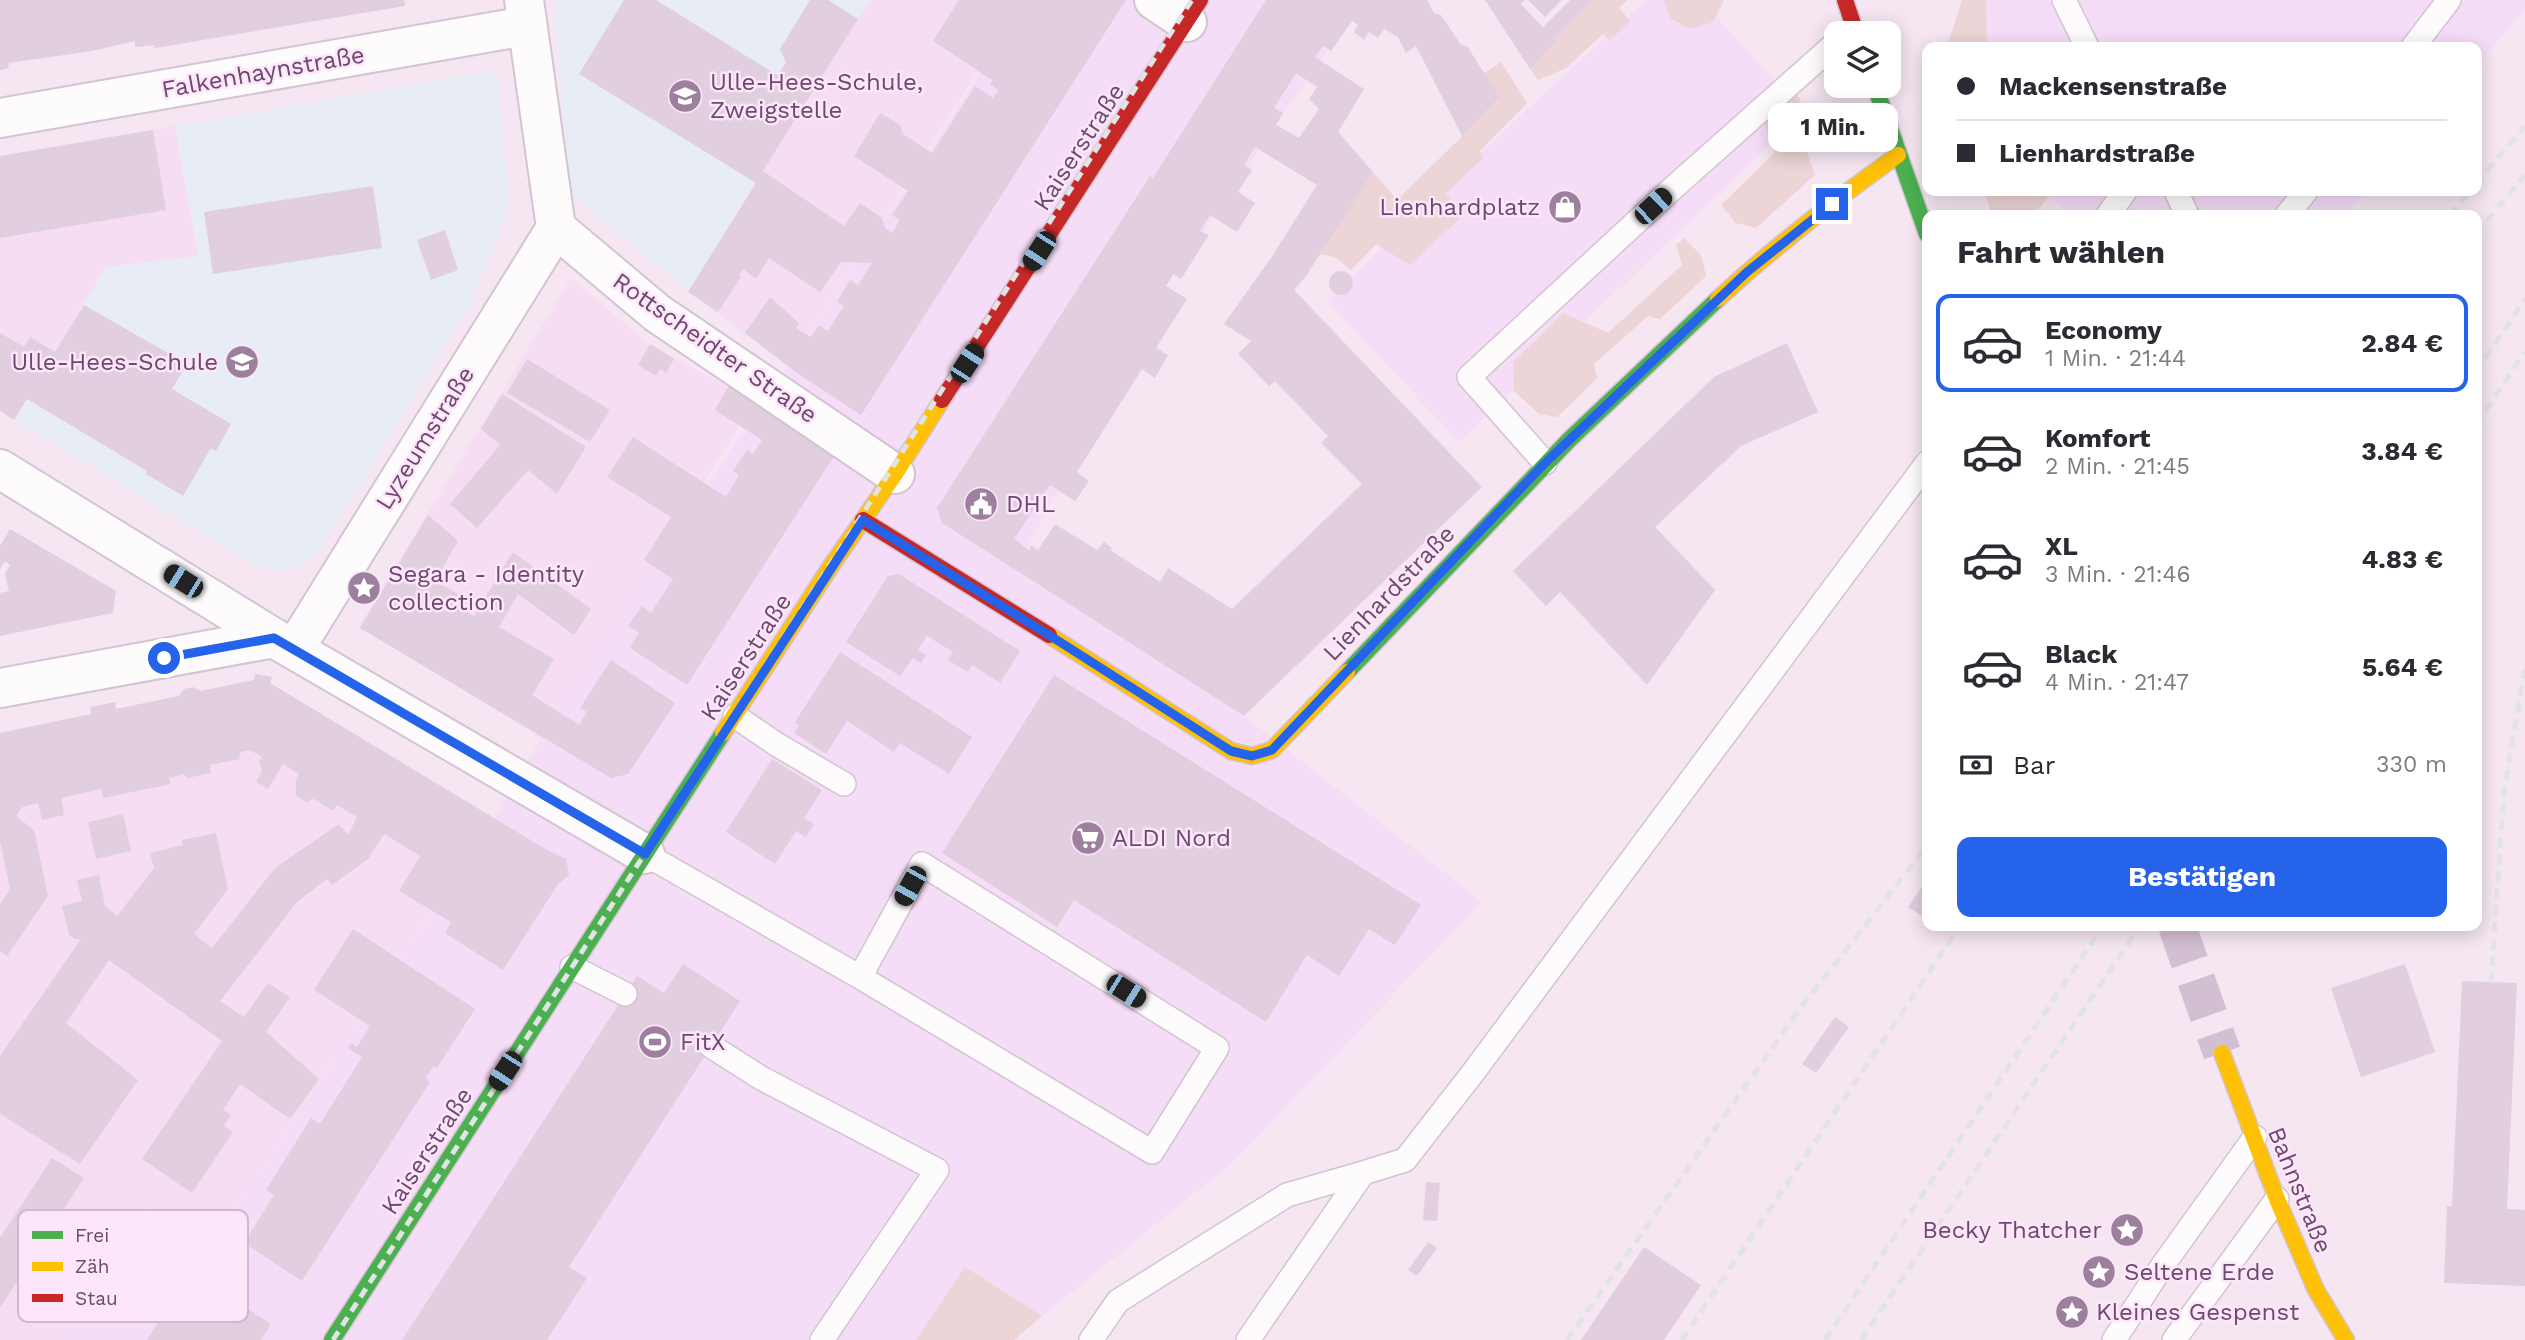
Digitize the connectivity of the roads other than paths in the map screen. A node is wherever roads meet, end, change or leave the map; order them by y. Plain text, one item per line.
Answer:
1 (1154, 0) edge
2 (2064, 0) edge
3 (2449, 0) edge
4 (1194, 11) edge
5 (525, 13) edge
6 (2085, 42) edge
7 (2417, 42) edge
8 (1824, 46) edge
9 (1879, 98) edge
10 (0, 118) edge
11 (1898, 155) junction
12 (2302, 196) edge
13 (2291, 210) edge
14 (1922, 220) edge
15 (556, 228) junction
16 (1545, 463) junction
17 (0, 468) edge
18 (1922, 470) edge
19 (895, 474) junction
20 (863, 520) junction
21 (284, 643) junction
22 (0, 688) edge
23 (734, 716) junction
24 (844, 784) dead end
25 (645, 854) junction
26 (572, 967) junction
27 (860, 977) junction
28 (625, 994) dead end
29 (711, 1046) dead end
30 (2222, 1053) tunnel mouth
31 (2255, 1137) junction
32 (1363, 1172) junction
33 (2277, 1199) junction
34 (332, 1340) edge
35 (822, 1340) edge
36 (1091, 1340) edge
37 (1248, 1340) edge
38 (2114, 1340) edge
39 (2174, 1340) edge
40 (2346, 1340) edge

1 - 4 street
2 - 6 lane
3 - 7 lane
4 - 19 main road, Kaiserstraße
5 - 10 street, Falkenhaynstraße
5 - 15 street
8 - 16 lane
9 - 11 main road
11 - 14 main road
11 - 16 main road, Lienhardstraße
12 - 13 lane
15 - 19 street, Rottscheidter Straße
15 - 21 street, Lyzeumstraße
16 - 20 main road, Lienhardstraße
17 - 21 street
18 - 32 lane
19 - 20 main road, Kaiserstraße
20 - 23 main road, Kaiserstraße
21 - 22 street
21 - 25 street
23 - 24 lane
23 - 25 main road, Kaiserstraße
25 - 26 main road, Kaiserstraße
25 - 27 lane
26 - 28 lane
26 - 34 main road, Kaiserstraße
27 - 27 lane
29 - 35 lane
30 - 31 main road, Bahnstraße
31 - 33 main road, Bahnstraße
31 - 38 lane
32 - 36 lane
32 - 37 lane
33 - 39 lane
33 - 40 main road, Bahnstraße

